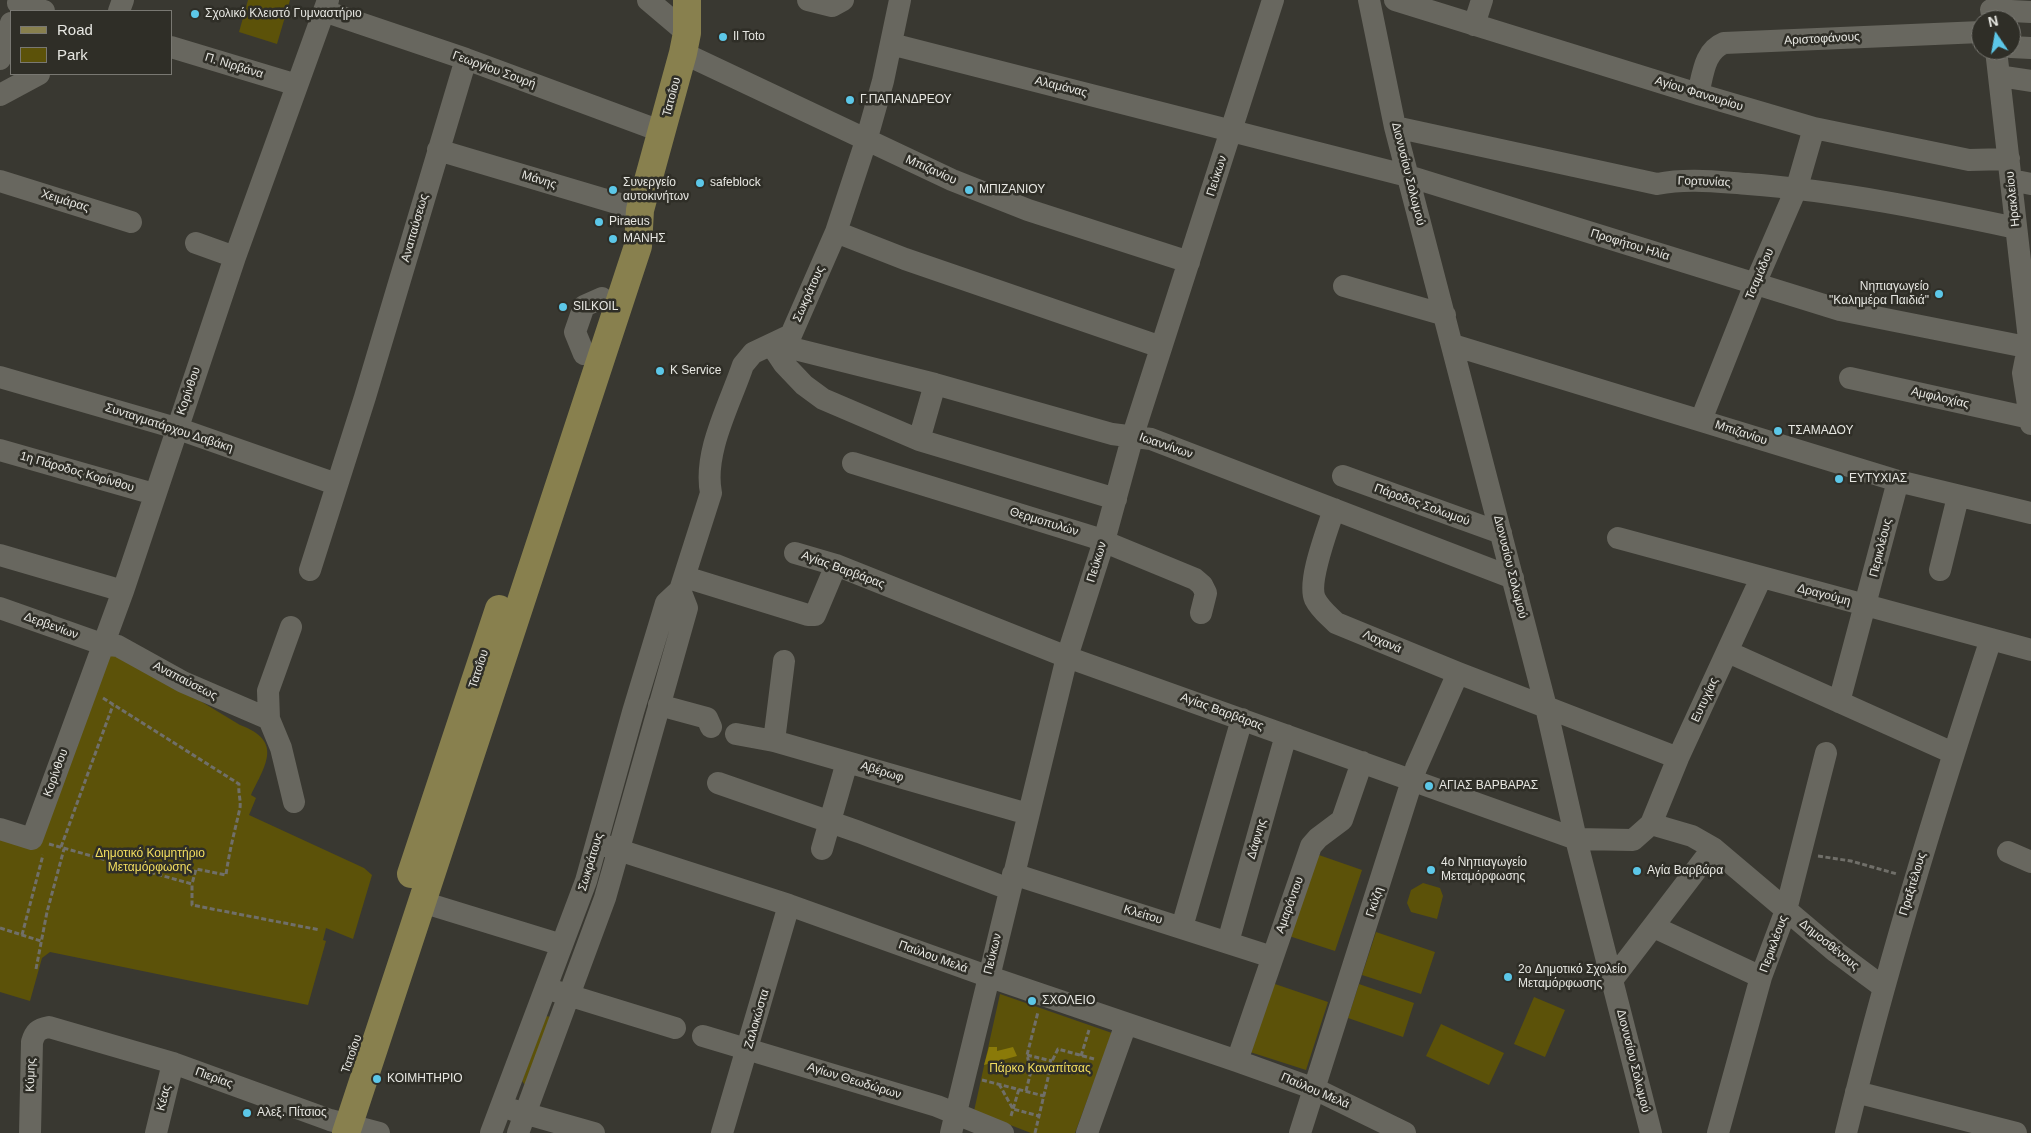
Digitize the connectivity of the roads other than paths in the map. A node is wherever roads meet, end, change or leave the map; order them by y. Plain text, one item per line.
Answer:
1 (648, 0) edge
2 (688, 0) edge
3 (699, 0) edge
4 (808, 0) edge
5 (843, 0) edge
6 (900, 0) edge
7 (1273, 0) edge
8 (1369, 0) edge
9 (1395, 0) edge
10 (1482, 0) edge
11 (326, 6) edge
12 (16, 9) edge
13 (30, 10) edge
14 (1474, 25) junction
15 (10, 27) edge
16 (1971, 32) edge
17 (685, 43) junction
18 (891, 44) junction
19 (172, 47) edge
20 (0, 56) edge
21 (466, 59) junction
22 (1997, 60) edge
23 (37, 75) edge
24 (1999, 76) junction
25 (2031, 81) edge
26 (297, 85) junction
27 (1698, 94) junction
28 (0, 95) edge
29 (1395, 127) junction
30 (1814, 128) junction
31 (1231, 130) junction
32 (663, 132) junction
33 (866, 141) junction
34 (438, 150) junction
35 (2017, 174) edge
36 (1408, 176) junction
37 (0, 181) edge
38 (1797, 187) junction
39 (640, 210) junction
40 (131, 222) dead end
41 (2016, 228) junction
42 (836, 232) junction
43 (196, 243) dead end
44 (235, 257) junction
45 (1189, 262) junction
46 (1755, 284) junction
47 (1344, 286) dead end
48 (2027, 289) edge
49 (1446, 315) junction
50 (775, 344) junction
51 (1453, 345) junction
52 (1162, 347) junction
53 (2030, 351) edge
54 (0, 377) edge
55 (1850, 378) dead end
56 (935, 384) junction
57 (1701, 420) junction
58 (2030, 421) edge
59 (176, 428) junction
60 (1133, 435) junction
61 (918, 440) junction
62 (0, 450) edge
63 (853, 463) dead end
64 (1343, 476) dead end
65 (1898, 481) junction
66 (336, 484) junction
67 (154, 494) junction
68 (1958, 496) junction
69 (1116, 499) junction
70 (1334, 509) junction
71 (2031, 513) edge
72 (1501, 533) junction
73 (1618, 538) dead end
74 (1104, 541) junction
75 (795, 553) dead end
76 (0, 555) edge
77 (836, 565) junction
78 (310, 570) dead end
79 (1940, 570) dead end
80 (1513, 578) junction
81 (1761, 578) junction
82 (682, 584) junction
83 (122, 591) junction
84 (1866, 606) junction
85 (0, 608) edge
86 (1201, 613) dead end
87 (291, 627) dead end
88 (1992, 639) junction
89 (102, 644) junction
90 (2031, 650) edge
91 (1728, 652) junction
92 (1067, 657) junction
93 (784, 661) dead end
94 (646, 667) junction
95 (669, 673) junction
96 (1458, 673) junction
97 (1840, 702) junction
98 (659, 705) junction
99 (1546, 707) junction
100 (269, 719) junction
101 (1242, 719) junction
102 (711, 726) dead end
103 (736, 734) dead end
104 (1286, 735) junction
105 (774, 742) junction
106 (621, 753) junction
107 (1826, 753) dead end
108 (1953, 753) junction
109 (1678, 758) junction
110 (644, 761) junction
111 (847, 762) junction
112 (1362, 762) junction
113 (1414, 781) junction
114 (718, 784) dead end
115 (294, 802) dead end
116 (1028, 814) junction
117 (830, 822) junction
118 (1651, 824) junction
119 (0, 829) edge
120 (1576, 839) junction
121 (597, 843) junction
122 (822, 848) dead end
123 (1712, 848) junction
124 (618, 850) junction
125 (2008, 852) dead end
126 (2031, 862) edge
127 (1011, 881) junction
128 (422, 902) junction
129 (789, 905) junction
130 (1786, 910) junction
131 (1182, 927) junction
132 (1654, 927) junction
133 (1228, 942) junction
134 (562, 945) junction
135 (1272, 957) junction
136 (988, 976) junction
137 (1761, 977) junction
138 (1612, 980) junction
139 (1883, 987) junction
140 (545, 988) junction
141 (569, 996) junction
142 (1126, 1024) junction
143 (48, 1027) joint
144 (675, 1028) dead end
145 (703, 1036) dead end
146 (748, 1050) junction
147 (1237, 1061) junction
148 (173, 1063) junction
149 (1315, 1089) junction
150 (1856, 1092) junction
151 (500, 1106) junction
152 (522, 1123) edge
153 (953, 1124) edge
154 (1007, 1125) edge
155 (337, 1128) edge
156 (2031, 1128) edge
157 (30, 1133) edge
158 (156, 1133) edge
159 (379, 1133) edge
160 (491, 1133) edge
161 (594, 1133) edge
162 (722, 1133) edge
163 (1087, 1133) edge
164 (1300, 1133) edge
165 (1405, 1133) edge
166 (1651, 1133) edge
167 (1718, 1133) edge
168 (1846, 1133) edge
169 (2016, 1133) edge
170 (2029, 1133) edge

1 - 17 street
2 - 17 main road
3 - 17 main road
4 - 5 street
6 - 18 street, Σωκράτους
7 - 31 street, Πεύκων
8 - 29 street, Διονυσίου Σολωμού
9 - 14 street, Αγίου Φανουρίου
10 - 14 street
11 - 21 street, Γεωργίου Σουρή
11 - 26 street, Κορίνθου
12 - 13 street
14 - 27 street, Αγίου Φανουρίου
15 - 20 street
16 - 27 street, Αριστοφάνους
17 - 32 main road, Τατοΐου
17 - 33 street, Μπιζανίου
18 - 31 street, Αλαμάνας
18 - 33 street, Σωκράτους
19 - 26 street, Π. Νιρβάνα
21 - 32 street, Γεωργίου Σουρή
21 - 34 street, Αναπαύσεως
22 - 24 street, Ηρακλείου
23 - 28 street
24 - 25 street
24 - 35 street, Ηρακλείου
26 - 44 street, Κορίνθου
27 - 30 street, Αγίου Φανουρίου
29 - 36 street, Διονυσίου Σολωμού
29 - 38 street, Γορτυνίας
30 - 35 street, Αγίου Φανουρίου
30 - 38 street, Τσαμάδου
31 - 36 street, Προφήτου Ηλία
31 - 45 street, Πεύκων
32 - 39 main road, Τατοΐου
33 - 42 street, Σωκράτους
33 - 45 street, Μπιζανίου
34 - 39 street, Μάνης
34 - 66 street, Αναπαύσεως
35 - 41 street, Ηρακλείου
36 - 46 street, Προφήτου Ηλία
36 - 49 street, Διονυσίου Σολωμού
37 - 40 street, Χειμάρας
38 - 41 street, Γορτυνίας
38 - 46 street, Τσαμάδου
39 - 128 main road, Τατοΐου
39 - 155 main road, Τατοΐου
41 - 48 street, Ηρακλείου
42 - 50 street, Σωκράτους
42 - 52 street
43 - 44 street
44 - 59 street, Κορίνθου
45 - 52 street, Πεύκων
46 - 53 street, Προφήτου Ηλία
46 - 57 street, Τσαμάδου
47 - 49 street
48 - 53 street, Ηρακλείου
49 - 51 street, Διονυσίου Σολωμού
50 - 56 street, Ιωαννίνων
50 - 61 street
50 - 82 street, Σωκράτους
51 - 57 street, Μπιζανίου
51 - 72 street, Διονυσίου Σολωμού
52 - 60 street, Πεύκων
53 - 58 street, Ηρακλείου
54 - 59 street, Συνταγματάρχου Δαβάκη
55 - 58 street, Αμφιλοχίας
56 - 60 street, Ιωαννίνων
56 - 61 street
57 - 65 street, Μπιζανίου
59 - 66 street, Συνταγματάρχου Δαβάκη
59 - 67 street, Κορίνθου
60 - 69 street, Πεύκων
60 - 70 street, Ιωαννίνων
61 - 69 street
62 - 67 street, 1η Πάροδος Κορίνθου
63 - 74 street, Θερμοπυλών
64 - 72 street, Πάροδος Σολωμού
65 - 68 street, Μπιζανίου
65 - 84 street, Περικλέους
66 - 78 street, Αναπαύσεως
67 - 83 street, Κορίνθου
68 - 71 street, Μπιζανίου
68 - 79 street
69 - 74 street, Πεύκων
70 - 80 street, Ιωαννίνων
70 - 96 street, Λαχανά
72 - 80 street, Διονυσίου Σολωμού
73 - 81 street, Δραγούμη
74 - 86 street, Θερμοπυλών
74 - 92 street, Πεύκων
75 - 77 street, Αγίας Βαρβάρας
76 - 83 street
77 - 82 street
77 - 92 street, Αγίας Βαρβάρας
80 - 99 street, Διονυσίου Σολωμού
81 - 84 street, Δραγούμη
81 - 91 street, Ευτυχίας
82 - 94 street, Σωκράτους
82 - 95 street, Σωκράτους
83 - 89 street, Κορίνθου
84 - 88 street, Δραγούμη
84 - 97 street, Περικλέους
85 - 89 street, Δερβενίων
87 - 100 street
88 - 90 street, Δραγούμη
88 - 108 street, Πραξιτέλους
89 - 100 street, Αναπαύσεως
89 - 119 street, Κορίνθου
91 - 97 street
91 - 109 street, Ευτυχίας
92 - 101 street, Αγίας Βαρβάρας
92 - 116 street, Πεύκων
93 - 105 street
94 - 95 street
94 - 106 street, Σωκράτους
95 - 98 street, Σωκράτους
96 - 99 street, Λαχανά
96 - 113 street, Γκύζη
97 - 108 street
98 - 102 street
98 - 110 street, Σωκράτους
99 - 109 street, Λαχανά
99 - 120 street, Διονυσίου Σολωμού
100 - 115 street
101 - 104 street, Αγίας Βαρβάρας
101 - 131 street
103 - 105 street, Αβέρωφ
104 - 112 street, Αγίας Βαρβάρας
104 - 133 street, Δάφνης
105 - 111 street, Αβέρωφ
106 - 110 street
106 - 121 street, Σωκράτους
107 - 130 street, Περικλέους
108 - 139 street, Πραξιτέλους
109 - 118 street, Ευτυχίας
110 - 124 street, Σωκράτους
111 - 116 street, Αβέρωφ
111 - 117 street
112 - 113 street, Αγίας Βαρβάρας
112 - 135 street, Αμαράντου
113 - 120 street, Αγίας Βαρβάρας
113 - 149 street, Γκύζη
114 - 117 street, Κλείτου
116 - 127 street, Πεύκων
117 - 122 street
117 - 127 street, Κλείτου
118 - 120 street, Αγίας Βαρβάρας
118 - 123 street, Δημοσθένους
120 - 138 street, Διονυσίου Σολωμού
121 - 124 street, Παύλου Μελά
121 - 134 street, Σωκράτους
123 - 130 street, Δημοσθένους
123 - 132 street
124 - 129 street, Παύλου Μελά
124 - 141 street, Σωκράτους
125 - 126 street
127 - 131 street, Κλείτου
127 - 136 street, Πεύκων
128 - 134 street
128 - 155 main road, Τατοΐου
129 - 136 street, Παύλου Μελά
129 - 146 street, Ζαλοκώστα
130 - 137 street, Περικλέους
130 - 139 street, Δημοσθένους
131 - 133 street, Κλείτου
132 - 137 street
132 - 138 street
133 - 135 street, Κλείτου
134 - 140 street, Σωκράτους
135 - 147 street, Αμαράντου
136 - 142 street, Παύλου Μελά
136 - 153 street, Πεύκων
137 - 167 street, Περικλέους
138 - 166 street, Διονυσίου Σολωμού
139 - 150 street, Πραξιτέλους
140 - 141 street
140 - 151 street, Σωκράτους
141 - 144 street
141 - 152 street, Σωκράτους
142 - 147 street, Παύλου Μελά
142 - 163 street
143 - 148 street, Πιερίας
143 - 157 street, Κύμης
145 - 146 street, Αγίων Θεωδώρων
146 - 153 street, Αγίων Θεωδώρων
146 - 162 street, Ζαλοκώστα
147 - 149 street, Παύλου Μελά
148 - 155 street, Πιερίας
148 - 158 street, Κέας
149 - 164 street, Γκύζη
149 - 165 street, Παύλου Μελά
150 - 168 street, Πραξιτέλους
150 - 169 street
151 - 152 street
151 - 160 street, Σωκράτους
152 - 161 street
153 - 154 street, Αγίων Θεωδώρων
155 - 159 street, Πιερίας
156 - 170 street

